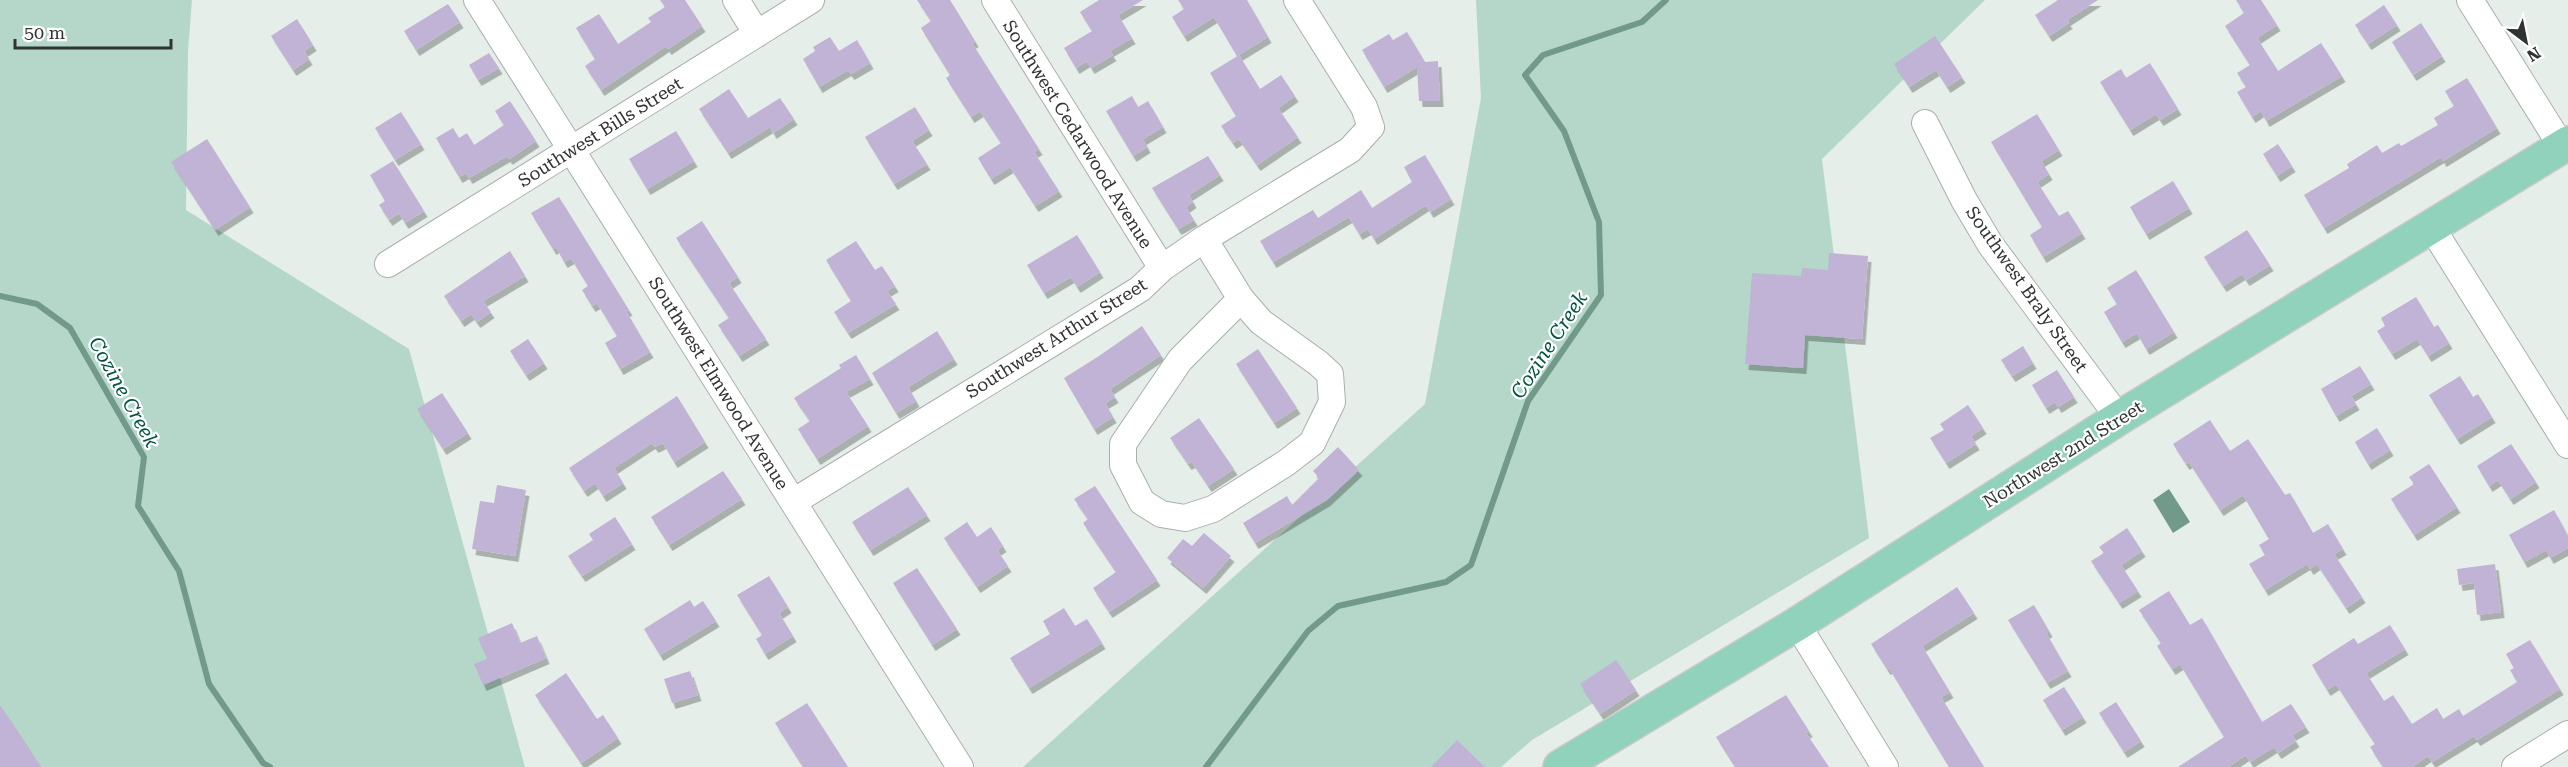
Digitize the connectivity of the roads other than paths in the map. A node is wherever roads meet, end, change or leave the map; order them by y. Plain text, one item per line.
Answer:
1 (477, 0) edge
2 (736, 0) edge
3 (811, 0) edge
4 (995, 0) edge
5 (1297, 0) edge
6 (2470, 0) edge
7 (757, 34) junction
8 (1925, 123) dead end
9 (2565, 145) edge
10 (572, 149) junction
11 (2432, 228) junction
12 (1204, 239) junction
13 (388, 264) dead end
14 (1162, 268) junction
15 (1240, 299) junction
16 (2119, 418) junction
17 (2568, 445) edge
18 (793, 502) junction
19 (1797, 624) junction
20 (2568, 734) edge
21 (1567, 765) edge
22 (960, 767) edge
23 (1885, 767) edge
24 (2515, 767) edge

1 - 10 street, Southwest Elmwood Avenue
2 - 7 street
3 - 7 street, Southwest Bills Street
4 - 14 street, Southwest Cedarwood Avenue
5 - 12 street, Southwest Arthur Street
6 - 9 street
7 - 10 street, Southwest Bills Street
8 - 16 street, Southwest Braly Street
9 - 11 main road, Northwest 2nd Street
10 - 13 street, Southwest Bills Street
10 - 18 street, Southwest Elmwood Avenue
11 - 16 main road, Northwest 2nd Street
11 - 17 street
12 - 14 street, Southwest Arthur Street
12 - 15 street
14 - 18 street, Southwest Arthur Street
15 - 15 street
16 - 19 main road, Northwest 2nd Street
18 - 22 street, Southwest Elmwood Avenue
19 - 21 main road, Northwest 2nd Street
19 - 23 street
20 - 24 street

